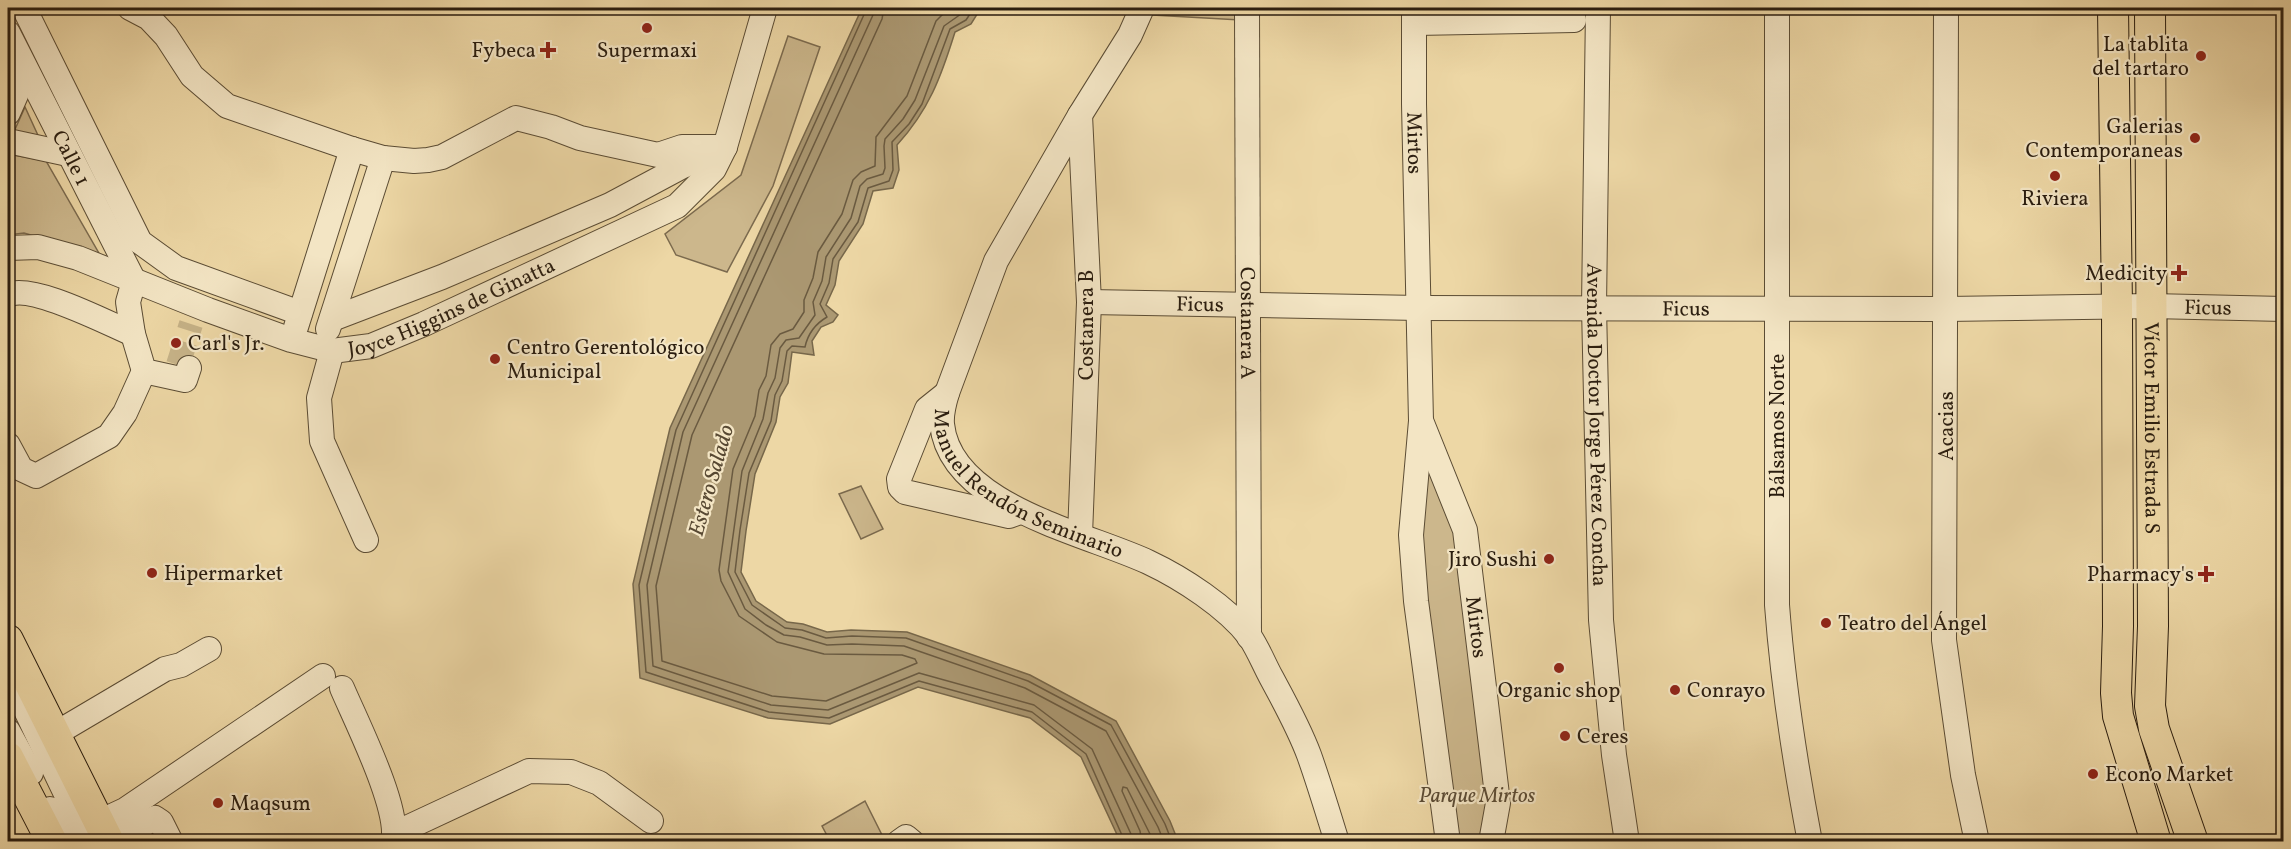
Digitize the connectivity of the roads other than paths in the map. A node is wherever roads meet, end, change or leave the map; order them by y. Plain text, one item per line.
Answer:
1 (130, 8) edge
2 (765, 8) edge
3 (1142, 8) edge
4 (1247, 8) edge
5 (1598, 8) edge
6 (1777, 8) edge
7 (1946, 8) edge
8 (25, 13) edge
9 (2113, 13) edge
10 (2150, 14) edge
11 (1415, 15) edge
12 (1574, 20) dead end
13 (8, 33) edge
14 (17, 55) junction
15 (8, 113) edge
16 (1080, 115) junction
17 (8, 141) edge
18 (725, 147) junction
19 (352, 149) junction
20 (68, 154) junction
21 (383, 158) junction
22 (8, 248) edge
23 (134, 281) junction
24 (8, 295) edge
25 (1089, 302) junction
26 (1248, 306) junction
27 (2151, 306) junction
28 (1776, 307) junction
29 (2117, 307) junction
30 (1419, 308) junction
31 (1594, 308) junction
32 (1946, 309) junction
33 (2283, 309) edge
34 (300, 313) junction
35 (332, 319) junction
36 (133, 334) junction
37 (291, 340) junction
38 (327, 349) junction
39 (144, 371) junction
40 (181, 372) dead end
41 (947, 393) junction
42 (1421, 421) junction
43 (8, 445) edge
44 (1022, 511) junction
45 (1080, 535) junction
46 (366, 540) dead end
47 (2118, 626) junction
48 (2153, 626) junction
49 (1250, 637) junction
50 (8, 640) edge
51 (209, 649) dead end
52 (8, 673) edge
53 (8, 730) edge
54 (55, 734) junction
55 (8, 757) edge
56 (651, 821) dead end
57 (102, 837) edge
58 (394, 837) edge
59 (52, 842) edge
60 (69, 842) edge
61 (171, 842) edge
62 (899, 842) edge
63 (912, 842) edge
64 (1337, 842) edge
65 (1448, 842) edge
66 (1491, 842) edge
67 (1627, 842) edge
68 (1810, 842) edge
69 (1977, 842) edge
70 (2156, 842) edge
71 (2193, 842) edge

1 - 19 street
2 - 18 street, Joyce Higgins de Ginatta
3 - 16 street, Manuel Rendón Seminario
4 - 26 street, Costanera A
5 - 31 street, Avenida Doctor Jorge Pérez Concha
6 - 28 street, Bálsamos Norte
7 - 32 street, Acacias
8 - 34 street
9 - 10 main road
9 - 29 main road, Víctor Emilio Estrada S
10 - 27 main road, Víctor Emilio Estrada S
11 - 12 street
11 - 30 street, Mirtos
13 - 14 street, Calle 1
14 - 15 street
14 - 20 street, Calle 1
16 - 25 street, Costanera B
16 - 41 street, Manuel Rendón Seminario
17 - 20 street
18 - 21 street
18 - 35 street
18 - 38 street, Joyce Higgins de Ginatta
19 - 21 street
19 - 34 street
20 - 23 street, Calle 1
21 - 35 street
22 - 23 street, Joyce Higgins de Ginatta
23 - 36 street
23 - 37 street, Joyce Higgins de Ginatta
24 - 36 street
25 - 26 street, Ficus
25 - 45 street, Costanera B
26 - 30 street, Ficus
26 - 49 street, Costanera A
27 - 29 street, Ficus
27 - 33 street, Ficus
27 - 48 main road, Víctor Emilio Estrada S
28 - 31 street, Ficus
28 - 32 street, Ficus
28 - 68 street, Bálsamos Norte
29 - 32 street, Ficus
29 - 47 main road, Víctor Emilio Estrada S
30 - 31 street, Ficus
30 - 42 street, Mirtos
31 - 67 street, Avenida Doctor Jorge Pérez Concha
32 - 69 street, Acacias
34 - 37 street
35 - 38 street
36 - 39 street
37 - 38 street, Joyce Higgins de Ginatta
38 - 46 street
39 - 40 street
39 - 43 street
41 - 44 street, Manuel Rendón Seminario
41 - 44 street
42 - 65 street, Mirtos
42 - 66 street, Mirtos
44 - 45 street, Manuel Rendón Seminario
45 - 49 street, Manuel Rendón Seminario
47 - 48 main road
47 - 70 main road, Víctor Emilio Estrada S
48 - 71 main road, Víctor Emilio Estrada S
49 - 64 street, Manuel Rendón Seminario
50 - 54 main road
51 - 54 street
52 - 57 street
53 - 60 street
54 - 57 main road
55 - 59 main road
56 - 58 street
57 - 58 street
57 - 61 street
62 - 63 street

